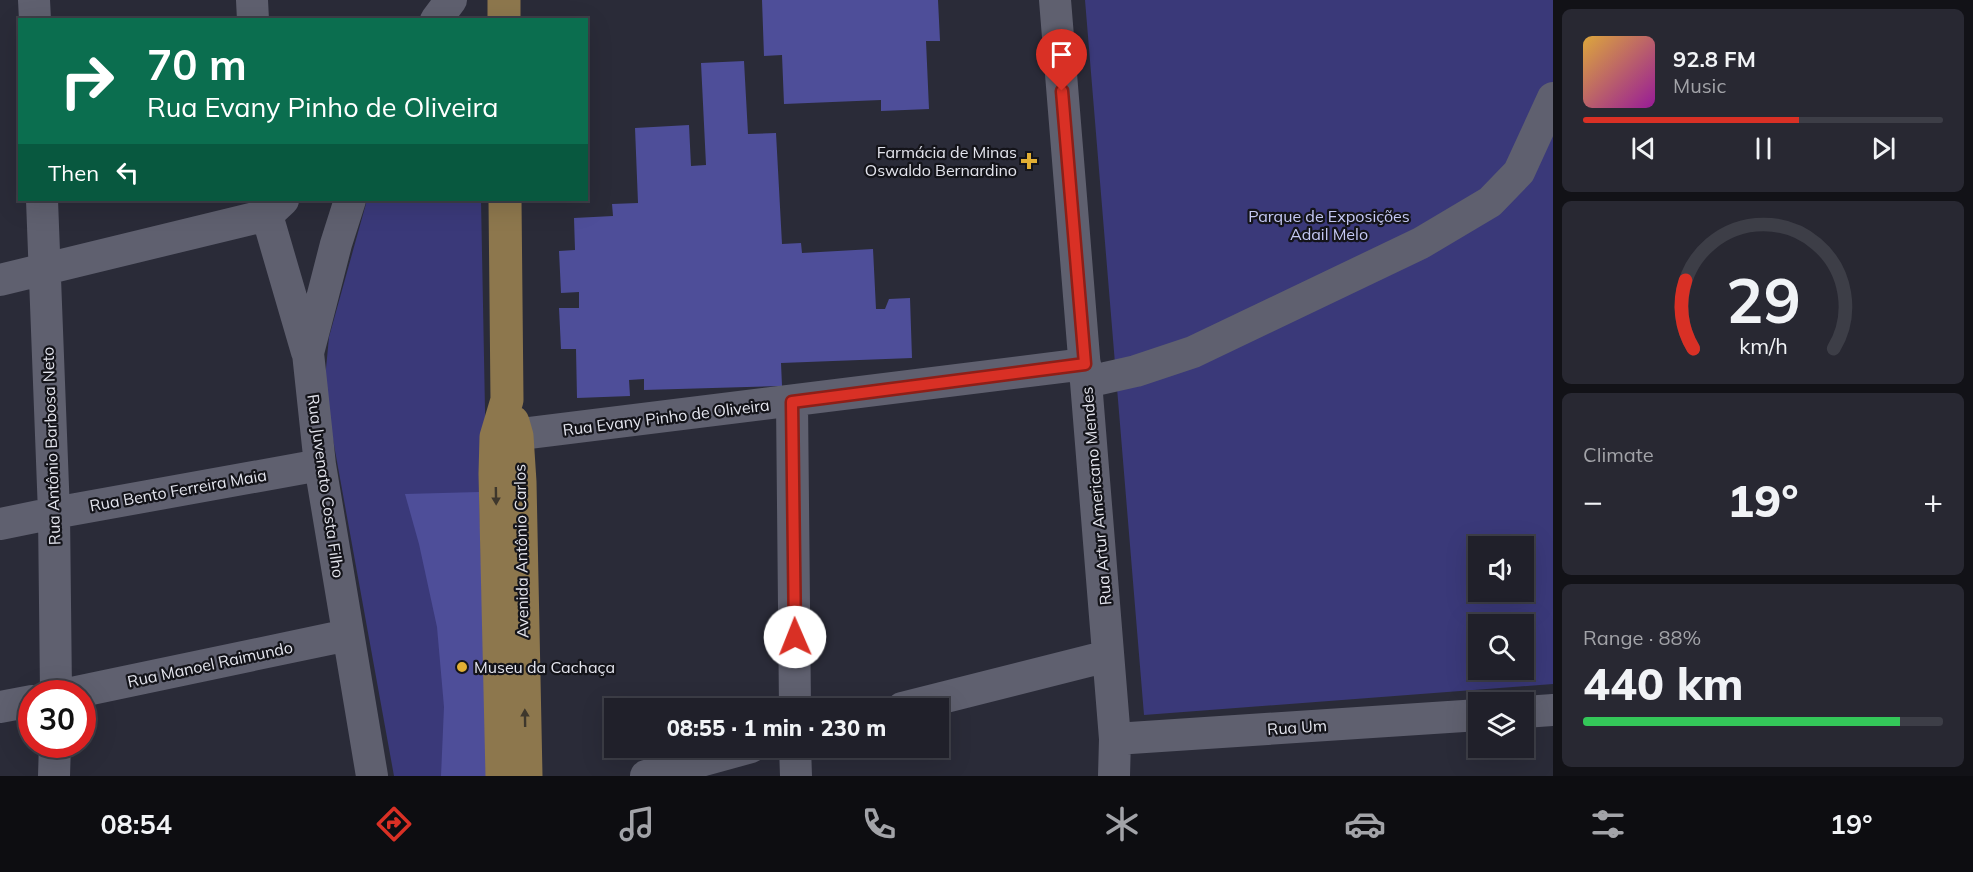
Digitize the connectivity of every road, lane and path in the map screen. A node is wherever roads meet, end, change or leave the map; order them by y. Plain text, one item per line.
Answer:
1 (34, 0) edge
2 (252, 0) edge
3 (451, 0) edge
4 (504, 0) edge
5 (1055, 0) edge
6 (35, 18) edge
7 (253, 18) edge
8 (438, 18) edge
9 (504, 18) edge
10 (1553, 98) edge
11 (42, 201) edge
12 (350, 201) edge
13 (505, 201) edge
14 (272, 205) edge
15 (44, 269) junction
16 (0, 280) edge
17 (308, 353) junction
18 (1086, 373) junction
19 (792, 402) junction
20 (507, 437) junction
21 (320, 465) junction
22 (54, 513) junction
23 (0, 524) edge
24 (348, 635) junction
25 (1108, 656) junction
26 (511, 669) junction
27 (56, 680) edge
28 (96, 688) edge
29 (795, 698) edge
30 (942, 698) edge
31 (18, 704) edge
32 (0, 707) edge
33 (1553, 710) edge
34 (1534, 711) edge
35 (1468, 716) edge
36 (1116, 739) junction
37 (55, 758) edge
38 (711, 758) edge
39 (795, 758) edge
40 (54, 776) edge
41 (372, 776) edge
42 (502, 776) edge
43 (526, 776) edge
44 (646, 776) edge
45 (796, 776) edge
46 (1114, 776) edge

1 - 6 street
2 - 7 street
3 - 8 street
4 - 9 main road
5 - 18 street, Rua Artur Americano Mendes
10 - 18 street, Rua Evany Pinho de Oliveira
11 - 15 street, Rua Antônio Barbosa Neto
12 - 17 street, Rua Juvenato Costa Filho
13 - 20 main road, Avenida Antônio Carlos
14 - 15 street
14 - 17 street
15 - 16 street
15 - 22 street, Rua Antônio Barbosa Neto
17 - 21 street, Rua Juvenato Costa Filho
18 - 19 street, Rua Evany Pinho de Oliveira
18 - 25 street, Rua Artur Americano Mendes
19 - 20 street, Rua Evany Pinho de Oliveira
19 - 29 street
20 - 26 main road, Avenida Antônio Carlos
21 - 22 street, Rua Bento Ferreira Maia
21 - 24 street, Rua Juvenato Costa Filho
22 - 23 street, Rua Bento Ferreira Maia
22 - 27 street, Rua Antônio Barbosa Neto
24 - 28 street, Rua Manoel Raimundo
24 - 41 street, Rua Juvenato Costa Filho
25 - 30 street
25 - 36 street, Rua Artur Americano Mendes
26 - 42 main road, Avenida Antônio Carlos
43 -> 26 main road, Avenida Antônio Carlos
31 - 32 street
33 - 34 street
35 - 36 street, Rua Um
36 - 46 street, Rua Artur Americano Mendes
37 - 40 street
38 - 44 street
39 - 45 street

